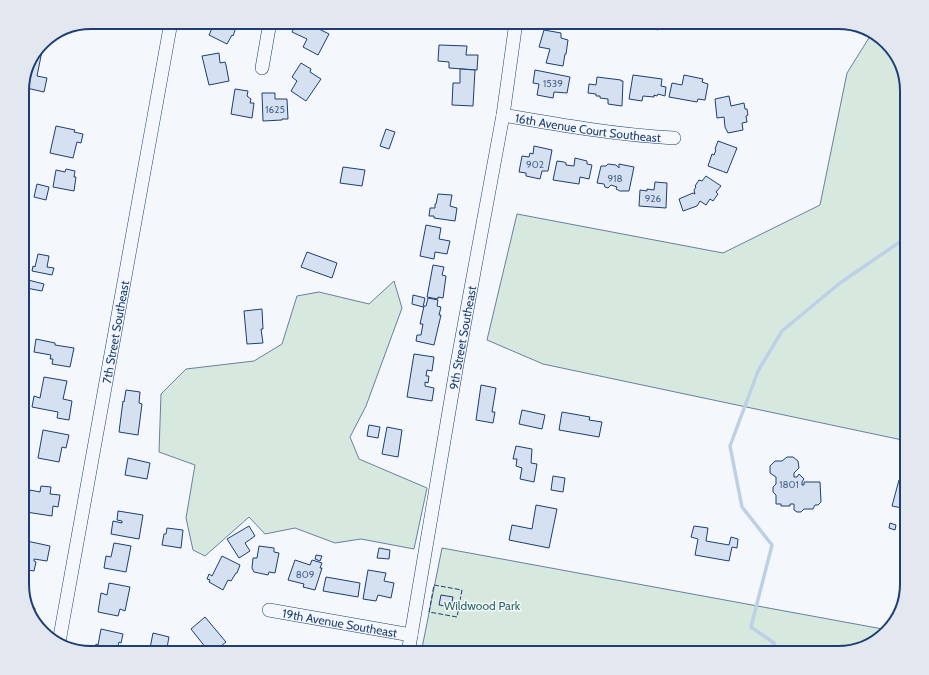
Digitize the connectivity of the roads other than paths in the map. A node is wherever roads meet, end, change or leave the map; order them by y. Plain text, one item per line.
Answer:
1 (170, 29) edge
2 (269, 29) edge
3 (515, 29) edge
4 (262, 68) dead end
5 (502, 116) junction
6 (674, 138) dead end
7 (270, 610) dead end
8 (411, 635) junction
9 (61, 638) edge
10 (409, 646) edge

1 - 9 street, 7th Street Southeast
2 - 4 street
3 - 5 street, 9th Street Southeast
5 - 6 street, 16th Avenue Court Southeast
5 - 8 street, 9th Street Southeast
7 - 8 street, 19th Avenue Southeast
8 - 10 street, 9th Street Southeast

